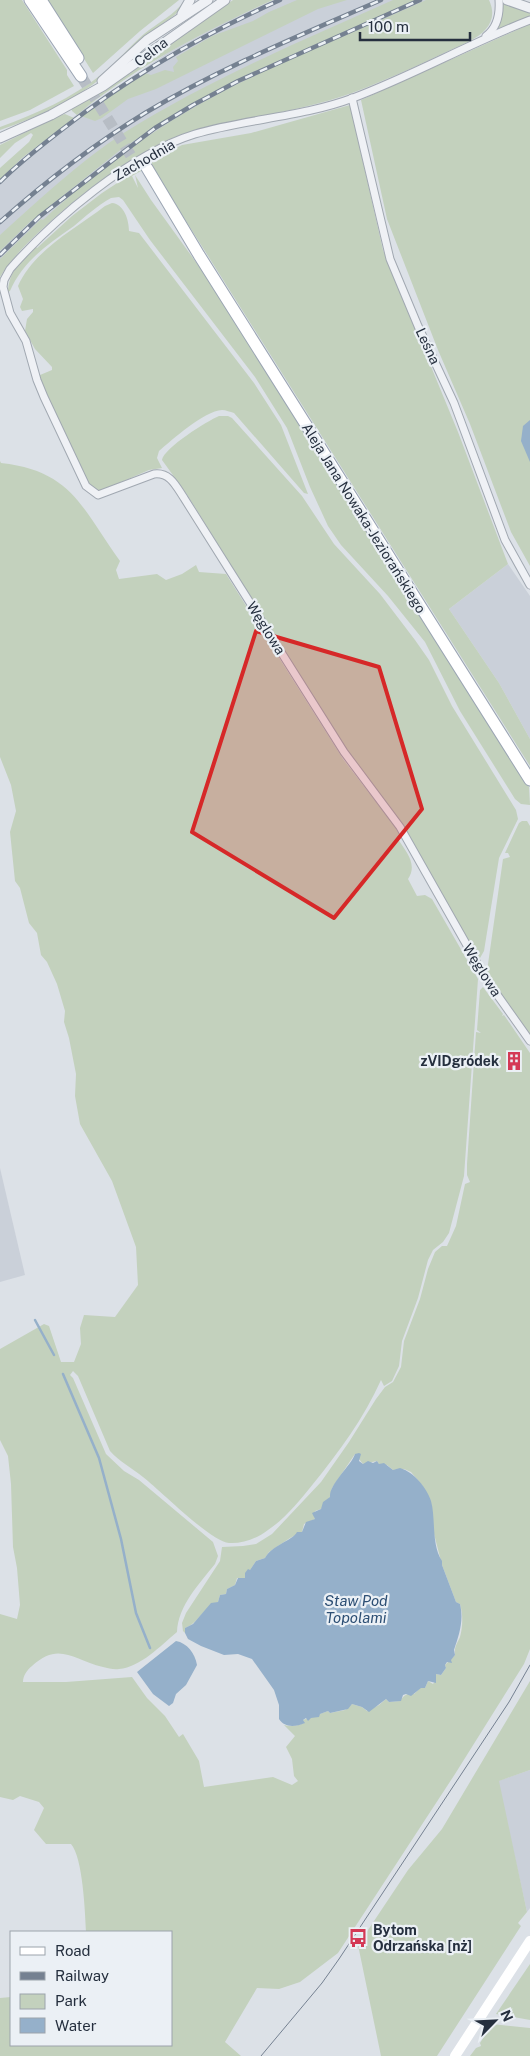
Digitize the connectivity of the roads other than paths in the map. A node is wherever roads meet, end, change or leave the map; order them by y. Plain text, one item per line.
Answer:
1 (30, 0) edge
2 (41, 0) edge
3 (190, 0) edge
4 (208, 0) edge
5 (214, 0) edge
6 (226, 0) edge
7 (498, 0) edge
8 (508, 0) edge
9 (530, 8) edge
10 (204, 15) junction
11 (181, 17) junction
12 (530, 20) edge
13 (473, 44) junction
14 (352, 98) junction
15 (76, 102) junction
16 (0, 138) edge
17 (144, 170) tunnel mouth
18 (4, 283) joint
19 (530, 585) edge
20 (530, 780) edge
21 (530, 1041) edge
22 (530, 1941) edge
23 (455, 2056) edge

1 - 2 main road
3 - 11 street
4 - 11 street, Celna
5 - 10 street
6 - 10 street, Celna
7 - 13 street
8 - 9 street
10 - 15 street, Celna
11 - 15 street, Celna
12 - 13 street
13 - 14 street, Zachodnia
14 - 18 street, Zachodnia
14 - 19 street, Leśna
15 - 16 street, Celna
17 - 20 main road, Aleja Jana Nowaka-Jeziorańskiego
18 - 21 street, Węglowa
22 - 23 main road

